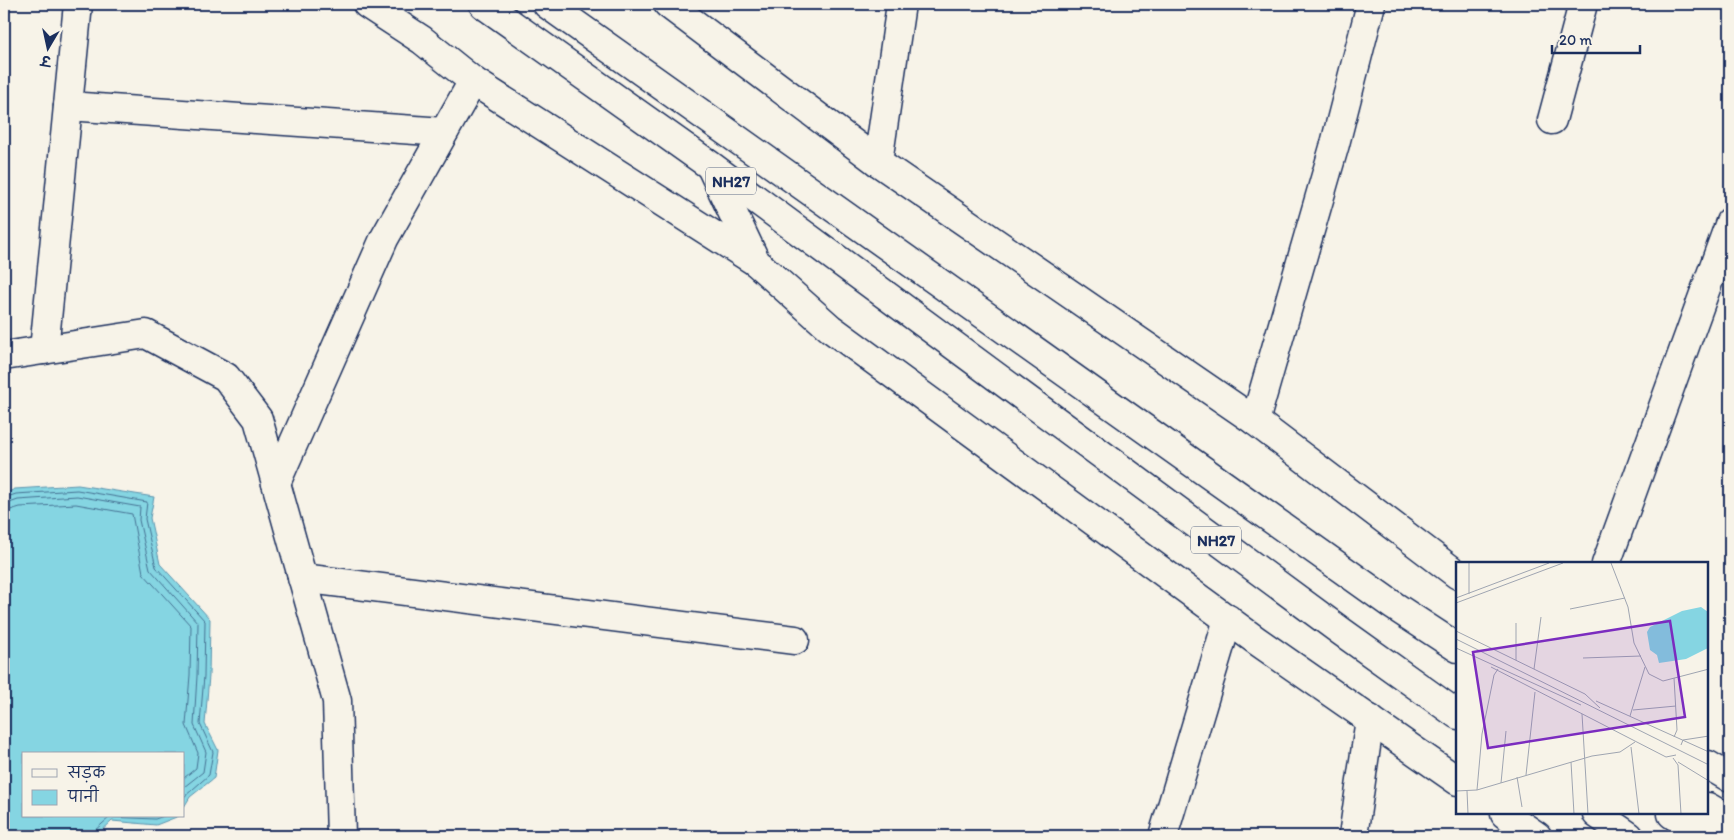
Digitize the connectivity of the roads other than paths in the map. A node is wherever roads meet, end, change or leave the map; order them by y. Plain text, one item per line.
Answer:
1 (78, 4) edge
2 (366, 4) edge
3 (483, 4) edge
4 (548, 4) edge
5 (668, 4) edge
6 (901, 4) edge
7 (1371, 4) edge
8 (1583, 4) edge
9 (472, 81) junction
10 (68, 106) junction
11 (1552, 120) dead end
12 (444, 132) junction
13 (878, 162) junction
14 (711, 166) junction
15 (1730, 222) edge
16 (756, 262) junction
17 (44, 350) junction
18 (4, 356) edge
19 (1256, 421) junction
20 (276, 483) junction
21 (1607, 562) edge
22 (1456, 573) edge
23 (302, 578) junction
24 (1228, 619) junction
25 (795, 640) dead end
26 (1456, 647) edge
27 (1456, 714) edge
28 (1370, 719) junction
29 (1709, 766) edge
30 (1730, 778) edge
31 (1456, 780) edge
32 (1709, 808) edge
33 (1506, 815) edge
34 (1598, 815) edge
35 (1674, 815) edge
36 (1730, 820) edge
37 (341, 836) edge
38 (1163, 836) edge
39 (1353, 836) edge
40 (1537, 836) edge
41 (1629, 836) edge
42 (1705, 836) edge

1 - 10 main road
2 - 9 main road
3 - 14 main road, NH27
4 - 26 main road, NH27
5 - 13 main road
6 - 13 main road
7 - 19 main road
8 - 11 main road
9 - 12 main road
9 - 16 main road
10 - 12 main road
10 - 17 main road
12 - 20 main road
13 - 19 main road
14 - 16 main road
14 - 27 main road, NH27
15 - 21 main road
16 - 24 main road
17 - 18 main road
17 - 20 main road
19 - 22 main road
20 - 23 main road
23 - 25 main road
23 - 37 main road
24 - 28 main road
24 - 38 main road
28 - 31 main road
28 - 39 main road
29 - 30 main road
32 - 36 main road
33 - 40 main road
34 - 41 main road
35 - 42 main road

